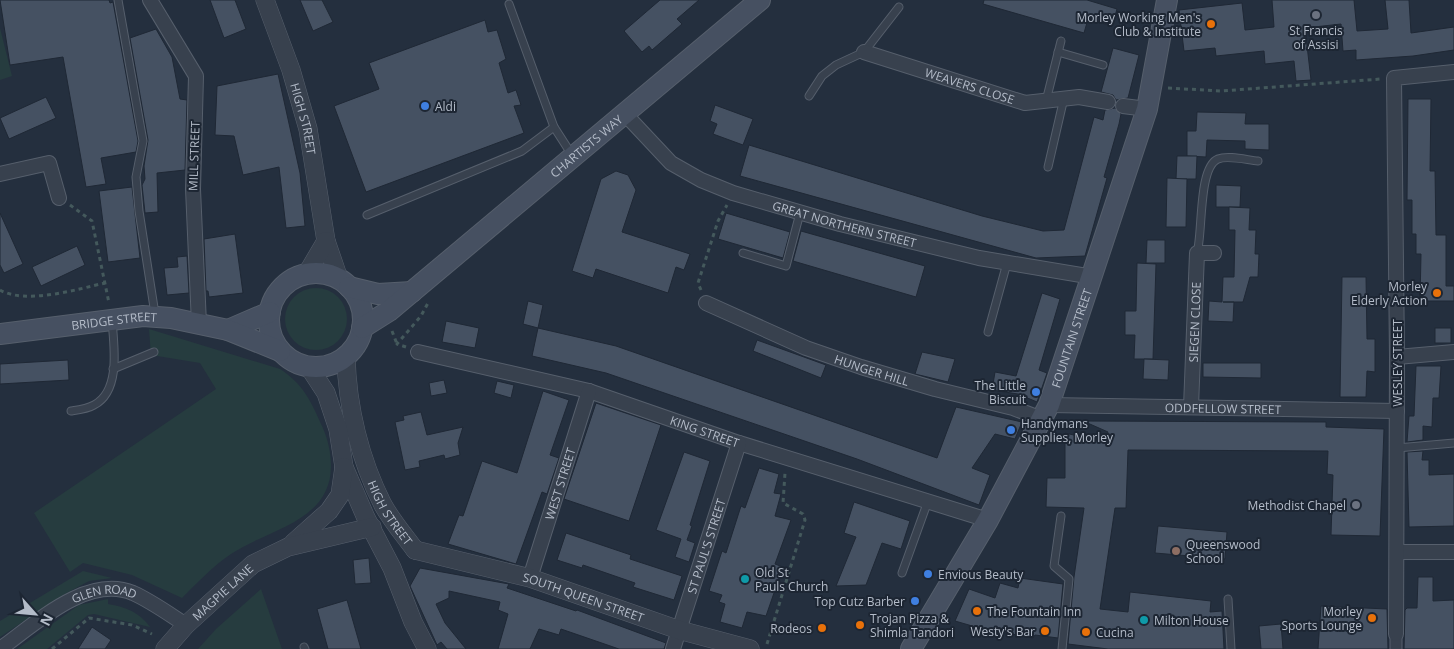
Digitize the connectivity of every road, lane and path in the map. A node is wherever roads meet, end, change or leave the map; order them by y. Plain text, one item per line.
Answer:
1 (118, 0) edge
2 (150, 0) edge
3 (265, 0) edge
4 (760, 0) edge
5 (1167, 0) edge
6 (509, 4) dead end
7 (899, 7) dead end
8 (1061, 41) dead end
9 (864, 52) junction
10 (1058, 52) junction
11 (1103, 65) dead end
12 (1454, 72) edge
13 (1394, 78) junction
14 (1153, 87) junction
15 (809, 96) dead end
16 (1064, 98) junction
17 (1046, 101) junction
18 (1108, 102) dead end
19 (1123, 106) dead end
20 (1147, 109) junction
21 (624, 114) junction
22 (554, 127) junction
23 (574, 157) junction
24 (1258, 161) dead end
25 (1048, 167) dead end
26 (0, 174) edge
27 (732, 193) junction
28 (59, 198) joint
29 (800, 213) junction
30 (367, 215) dead end
31 (326, 241) junction
32 (1198, 253) junction
33 (1214, 253) dead end
34 (743, 254) dead end
35 (1007, 263) junction
36 (306, 274) junction
37 (1092, 278) junction
38 (105, 283) junction
39 (344, 283) junction
40 (0, 290) edge
41 (412, 292) junction
42 (431, 298) dead end
43 (706, 303) joint
44 (270, 312) junction
45 (155, 317) junction
46 (112, 320) junction
47 (199, 324) junction
48 (362, 328) junction
49 (228, 330) junction
50 (988, 332) dead end
51 (0, 334) edge
52 (280, 351) junction
53 (154, 352) dead end
54 (418, 352) joint
55 (1454, 352) edge
56 (346, 356) junction
57 (1398, 356) junction
58 (309, 367) junction
59 (113, 369) junction
60 (589, 391) junction
61 (1191, 407) junction
62 (71, 411) dead end
63 (1397, 411) junction
64 (1045, 412) junction
65 (739, 443) junction
66 (1454, 443) edge
67 (1397, 448) junction
68 (781, 456) junction
69 (362, 457) junction
70 (344, 467) junction
71 (928, 501) junction
72 (1061, 516) dead end
73 (988, 520) junction
74 (365, 525) junction
75 (288, 546) junction
76 (415, 550) junction
77 (1397, 552) junction
78 (1454, 552) edge
79 (392, 568) junction
80 (902, 573) dead end
81 (530, 578) junction
82 (1228, 600) dead end
83 (186, 625) junction
84 (679, 630) junction
85 (152, 634) dead end
86 (1396, 634) joint
87 (0, 649) edge
88 (52, 649) edge
89 (165, 649) edge
90 (427, 649) edge
91 (674, 649) edge
92 (750, 649) edge
93 (765, 649) edge
94 (911, 649) edge
95 (1062, 649) edge
96 (1230, 649) edge
97 (1396, 649) edge

1 - 45 lane
2 - 47 street, MILL STREET
3 - 31 street, HIGH STREET
4 - 21 main road, CHARTISTS WAY
5 - 14 main road, FOUNTAIN STREET
6 - 22 lane
7 - 9 lane
8 - 10 lane
9 - 15 lane
9 - 17 street, WEAVERS CLOSE
10 - 11 lane
10 - 17 lane
12 - 13 street
13 - 14 path
13 - 57 street, WESLEY STREET
14 - 20 main road, FOUNTAIN STREET
16 - 17 street, WEAVERS CLOSE
16 - 18 street, WEAVERS CLOSE
16 - 25 lane
19 - 20 street
20 - 37 main road, FOUNTAIN STREET
21 - 23 main road, CHARTISTS WAY
21 - 27 street, GREAT NORTHERN STREET
22 - 23 lane
22 - 30 lane
23 - 41 main road, CHARTISTS WAY
24 - 32 lane
26 - 28 street
27 - 29 street, GREAT NORTHERN STREET
27 - 43 path
28 - 38 path
29 - 34 lane
29 - 35 street, GREAT NORTHERN STREET
31 - 36 street
31 - 39 street, HIGH STREET
32 - 33 street
32 - 61 street, SIEGEN CLOSE
35 - 37 street, GREAT NORTHERN STREET
35 - 50 lane
36 - 39 main road
36 - 44 main road
37 - 64 main road, FOUNTAIN STREET
38 - 40 path
38 - 46 path
39 - 41 main road
39 - 48 main road
41 - 48 main road, CHARTISTS WAY
42 - 54 path
43 - 64 street, HUNGER HILL
44 - 49 main road
44 - 52 main road
45 - 46 main road, BRIDGE STREET
45 - 47 main road, BRIDGE STREET
46 - 51 main road, BRIDGE STREET
46 - 59 lane
47 - 49 main road, BRIDGE STREET
48 - 56 main road
49 - 52 main road, BRIDGE STREET
52 - 58 main road
53 - 59 lane
54 - 60 street, KING STREET
55 - 57 street
56 - 58 main road
56 - 69 street, HIGH STREET
57 - 63 street, WESLEY STREET
58 - 70 street, HIGH STREET
59 - 62 lane
60 - 65 street, KING STREET
60 - 81 street, WEST STREET
61 - 63 street, ODDFELLOW STREET
61 - 64 street, ODDFELLOW STREET
63 - 67 street, WESLEY STREET
64 - 73 main road, FOUNTAIN STREET
65 - 68 street, KING STREET
65 - 84 street, ST PAUL'S STREET
66 - 67 lane
67 - 77 street, WESLEY STREET
68 - 71 street, KING STREET
68 - 93 path
69 - 74 street
69 - 76 street, HIGH STREET
70 - 74 street, HIGH STREET
70 - 75 street, MAGPIE LANE
71 - 73 street, KING STREET
71 - 80 lane
72 - 95 lane
73 - 94 main road, FOUNTAIN STREET
74 - 75 street, MAGPIE LANE
74 - 79 street, HIGH STREET
75 - 83 street, MAGPIE LANE
76 - 79 street, HIGH STREET
76 - 81 street, SOUTH QUEEN STREET
77 - 78 street
77 - 86 street, WESLEY STREET
79 - 90 street, HIGH STREET
81 - 84 street, SOUTH QUEEN STREET
82 - 96 lane
83 - 87 street, GLEN ROAD
83 - 89 street, MAGPIE LANE
84 - 91 street, ST PAUL'S STREET
84 - 92 street, SOUTH QUEEN STREET
85 - 88 path
86 - 97 street, WESLEY STREET

